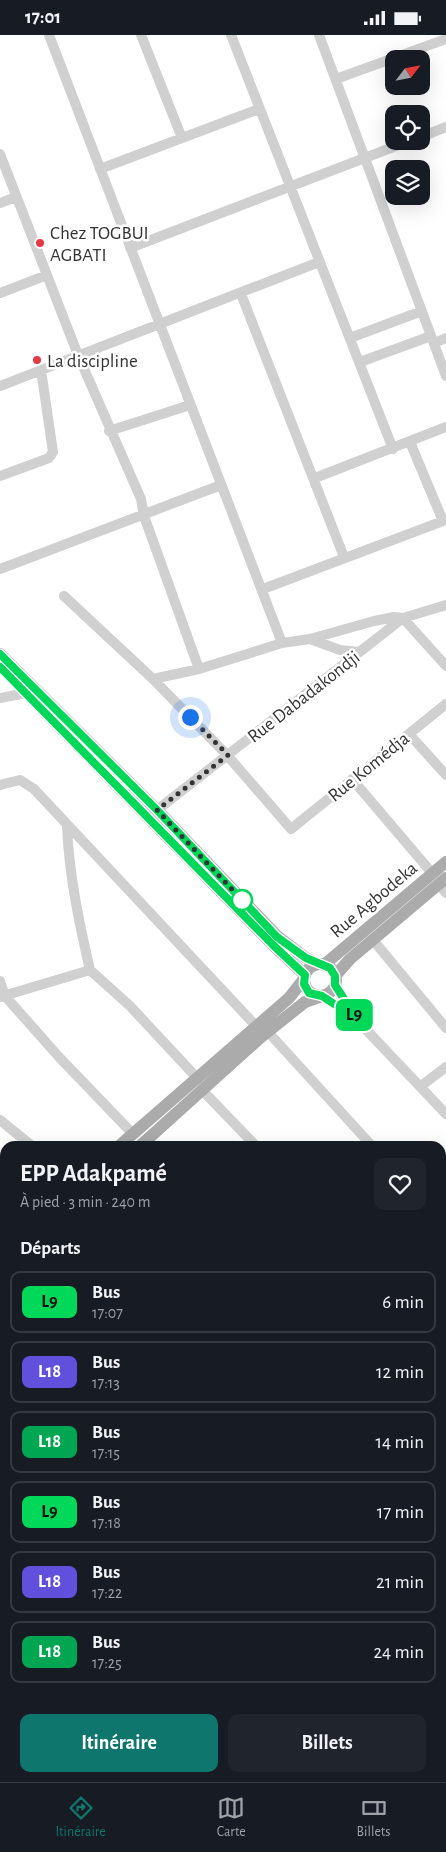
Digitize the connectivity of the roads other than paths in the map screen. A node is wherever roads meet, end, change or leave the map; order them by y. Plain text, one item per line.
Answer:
1 (49, 35) edge
2 (141, 35) edge
3 (231, 35) edge
4 (319, 35) edge
5 (446, 39) edge
6 (336, 79) junction
7 (259, 109) junction
8 (446, 127) edge
9 (430, 133) edge
10 (182, 138) junction
11 (385, 150) edge
12 (0, 154) edge
13 (365, 157) junction
14 (100, 169) junction
15 (292, 188) junction
16 (16, 197) junction
17 (0, 203) edge
18 (130, 248) junction
19 (319, 262) junction
20 (47, 275) junction
21 (0, 293) edge
22 (241, 294) junction
23 (422, 311) junction
24 (161, 325) junction
25 (350, 338) junction
26 (446, 338) edge
27 (433, 339) junction
28 (78, 355) junction
29 (360, 362) junction
30 (40, 370) junction
31 (446, 376) edge
32 (0, 386) edge
33 (190, 405) junction
34 (446, 427) edge
35 (109, 431) junction
36 (410, 441) junction
37 (393, 449) junction
38 (0, 477) edge
39 (315, 478) junction
40 (221, 485) junction
41 (144, 516) junction
42 (444, 520) edge
43 (344, 557) junction
44 (0, 569) edge
45 (262, 589) junction
46 (64, 596) dead end
47 (446, 605) edge
48 (403, 618) junction
49 (310, 639) junction
50 (282, 643) junction
51 (359, 652) junction
52 (0, 654) edge
53 (446, 666) edge
54 (0, 667) edge
55 (199, 669) junction
56 (153, 679) junction
57 (31, 692) junction
58 (0, 698) edge
59 (446, 704) edge
60 (409, 733) junction
61 (228, 755) junction
62 (446, 775) edge
63 (352, 779) junction
64 (0, 785) edge
65 (157, 810) junction
66 (67, 826) junction
67 (446, 862) edge
68 (441, 882) edge
69 (373, 940) junction
70 (275, 941) junction
71 (321, 964) junction
72 (90, 970) junction
73 (304, 977) junction
74 (0, 981) edge
75 (335, 981) junction
76 (2, 996) edge
77 (320, 996) junction
78 (357, 1019) junction
79 (446, 1028) edge
80 (262, 1030) junction
81 (446, 1067) edge
82 (200, 1085) junction
83 (421, 1086) junction
84 (446, 1113) edge
85 (0, 1120) edge
86 (132, 1133) junction
87 (26, 1141) edge
88 (124, 1141) edge
89 (145, 1141) edge
90 (251, 1141) edge
91 (367, 1141) edge

1 - 14 street
2 - 10 street
3 - 7 street
4 - 6 street
5 - 6 street
6 - 13 street
7 - 10 street
7 - 15 street
8 - 9 street
10 - 14 street
11 - 13 street
12 - 16 street
13 - 15 street
13 - 23 street
14 - 18 street
15 - 18 street
15 - 19 street
16 - 17 street
16 - 20 street
18 - 24 street
19 - 22 street
19 - 25 street
20 - 21 street
20 - 28 street
22 - 24 street
22 - 39 street
23 - 25 street
23 - 27 street
24 - 28 street
24 - 33 street
25 - 29 street
26 - 27 street
27 - 29 street
27 - 31 street
28 - 30 street
28 - 35 street
29 - 37 street
30 - 32 street
30 - 38 street
33 - 35 street
33 - 40 street
34 - 36 street
35 - 41 street
36 - 37 street
36 - 42 street
37 - 39 street
39 - 43 street
40 - 41 street
40 - 45 street
41 - 44 street
41 - 55 street
42 - 43 street
43 - 45 street
45 - 50 street
46 - 56 street
47 - 48 street
48 - 49 street
48 - 51 street, Rue Dabadakondji
48 - 53 street
49 - 50 street
49 - 51 street
50 - 55 street
51 - 61 street, Rue Dabadakondji
52 - 57 main road
54 - 57 main road
55 - 56 street
56 - 61 street
57 - 58 street
57 - 65 main road
57 - 70 main road
59 - 60 street, Rue Komédja
60 - 62 street
60 - 63 street, Rue Komédja
61 - 63 street, Rue Komédja
61 - 65 street, Rue Dabadakondji
63 - 68 street
64 - 66 street
65 - 70 main road
66 - 72 street
66 - 80 street
67 - 68 main road, Rue Agbodeka
68 - 69 main road, Rue Agbodeka
68 - 71 main road, Rue Agbodeka
69 - 75 main road, Rue Agbodeka
69 - 79 street
70 - 71 main road
70 - 73 main road
71 - 73 main road
71 - 75 main road
72 - 76 street
72 - 82 street
73 - 77 main road
73 - 80 main road
74 - 76 street
75 - 77 main road
75 - 78 street
76 - 86 street
77 - 78 street
77 - 80 main road
78 - 83 street
80 - 82 main road
80 - 91 street
81 - 83 street
82 - 86 main road
82 - 89 main road
82 - 90 street
83 - 84 street
85 - 87 street
86 - 88 main road

